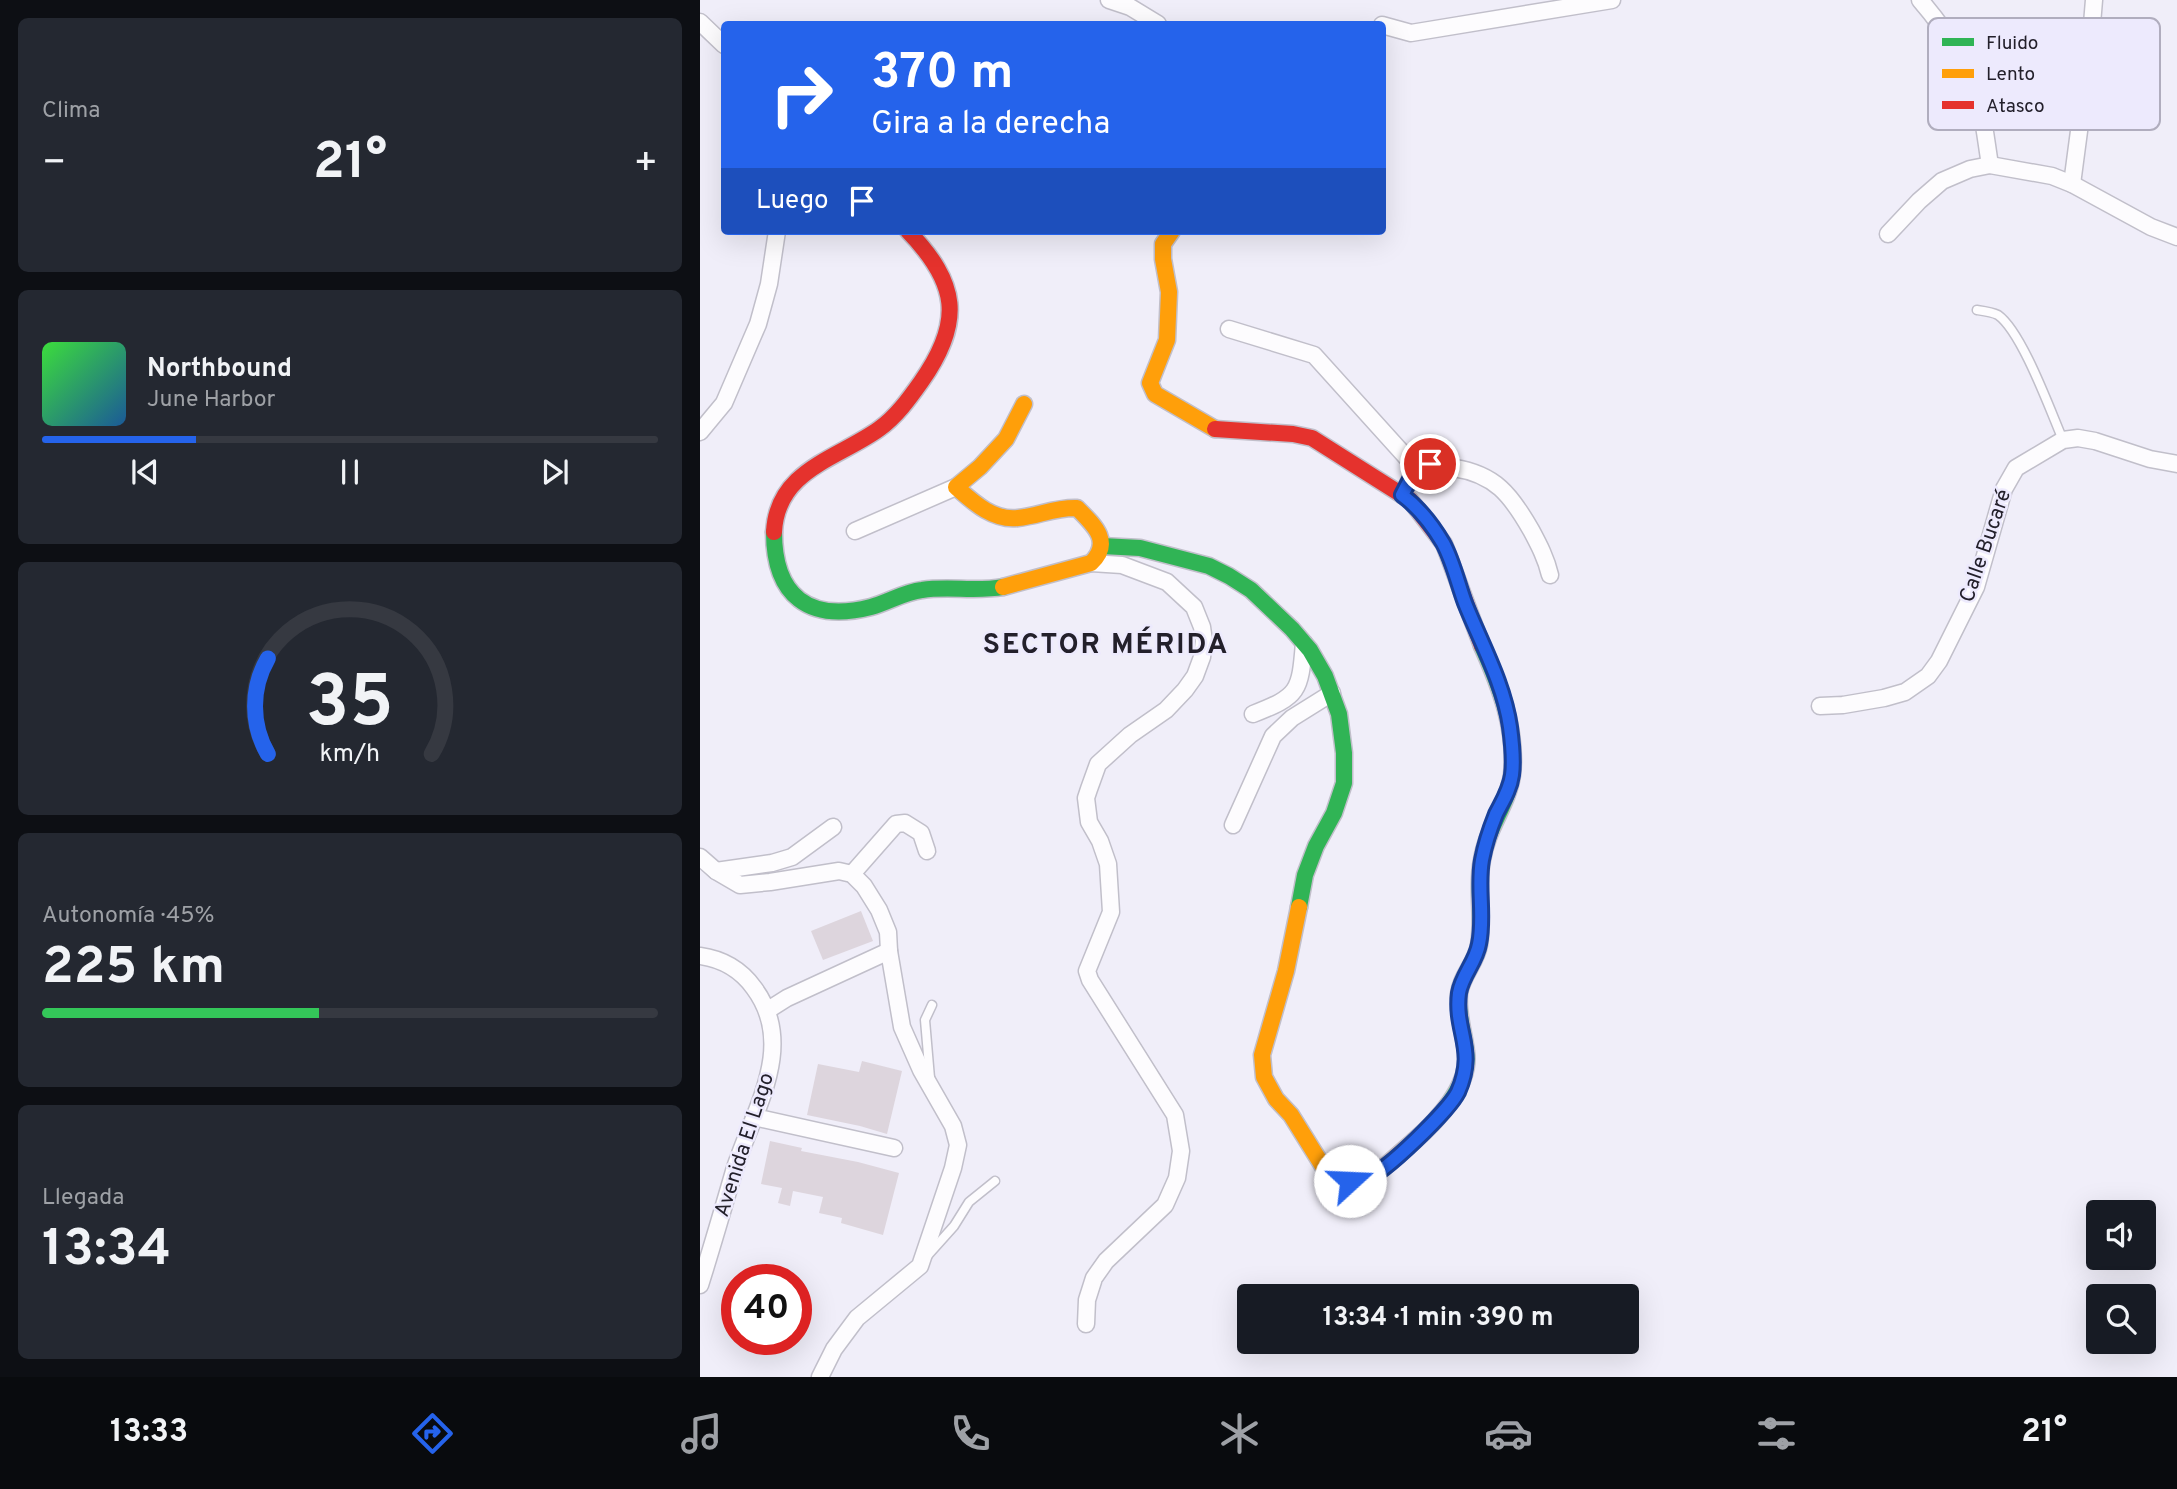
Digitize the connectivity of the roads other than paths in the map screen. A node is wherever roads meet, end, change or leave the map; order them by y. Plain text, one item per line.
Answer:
1 (1109, 0) edge
2 (1612, 0) edge
3 (1920, 0) edge
4 (2094, 0) edge
5 (1936, 18) edge
6 (2092, 18) edge
7 (1153, 21) edge
8 (700, 22) edge
9 (1386, 25) edge
10 (721, 42) edge
11 (1984, 130) edge
12 (2079, 130) edge
13 (1990, 165) junction
14 (2072, 184) junction
15 (1888, 234) dead end
16 (775, 235) edge
17 (912, 235) edge
18 (1169, 235) edge
19 (2177, 237) edge
20 (1977, 310) dead end
21 (1229, 329) dead end
22 (1024, 404) dead end
23 (700, 432) edge
24 (2063, 439) junction
25 (2177, 464) edge
26 (1416, 468) junction
27 (956, 487) junction
28 (1402, 495) junction
29 (855, 531) dead end
30 (1102, 546) junction
31 (1091, 563) junction
32 (1550, 575) dead end
33 (1304, 643) junction
34 (1332, 694) junction
35 (1820, 706) dead end
36 (1253, 714) dead end
37 (1233, 825) dead end
38 (833, 827) dead end
39 (927, 851) dead end
40 (700, 857) edge
41 (716, 871) junction
42 (852, 874) junction
43 (889, 951) junction
44 (700, 956) edge
45 (932, 1005) dead end
46 (768, 1010) junction
47 (931, 1088) junction
48 (754, 1117) junction
49 (894, 1148) dead end
50 (995, 1181) dead end
51 (920, 1265) junction
52 (700, 1284) edge
53 (1086, 1324) dead end
54 (820, 1377) edge

1 - 7 street
2 - 9 street
3 - 5 street
4 - 6 street
8 - 10 street
11 - 13 street
12 - 14 street
13 - 14 street
13 - 15 street
14 - 19 street
16 - 23 street
17 - 31 street
18 - 28 street
20 - 24 lane
21 - 26 street
22 - 27 street
24 - 25 street
24 - 35 street, Calle Bucaré
26 - 28 street
26 - 32 street
27 - 29 street
27 - 30 street
28 - 34 street
30 - 31 street
30 - 33 street
31 - 53 street
33 - 34 street
33 - 36 street
34 - 37 street
38 - 41 street
39 - 42 street
40 - 41 street
41 - 42 street
42 - 43 street
43 - 46 street
43 - 47 street
44 - 46 street, Avenida El Lago
45 - 47 lane
46 - 48 street, Avenida El Lago
47 - 51 street
48 - 49 street
48 - 52 street, Avenida El Lago
50 - 51 lane
51 - 54 street

